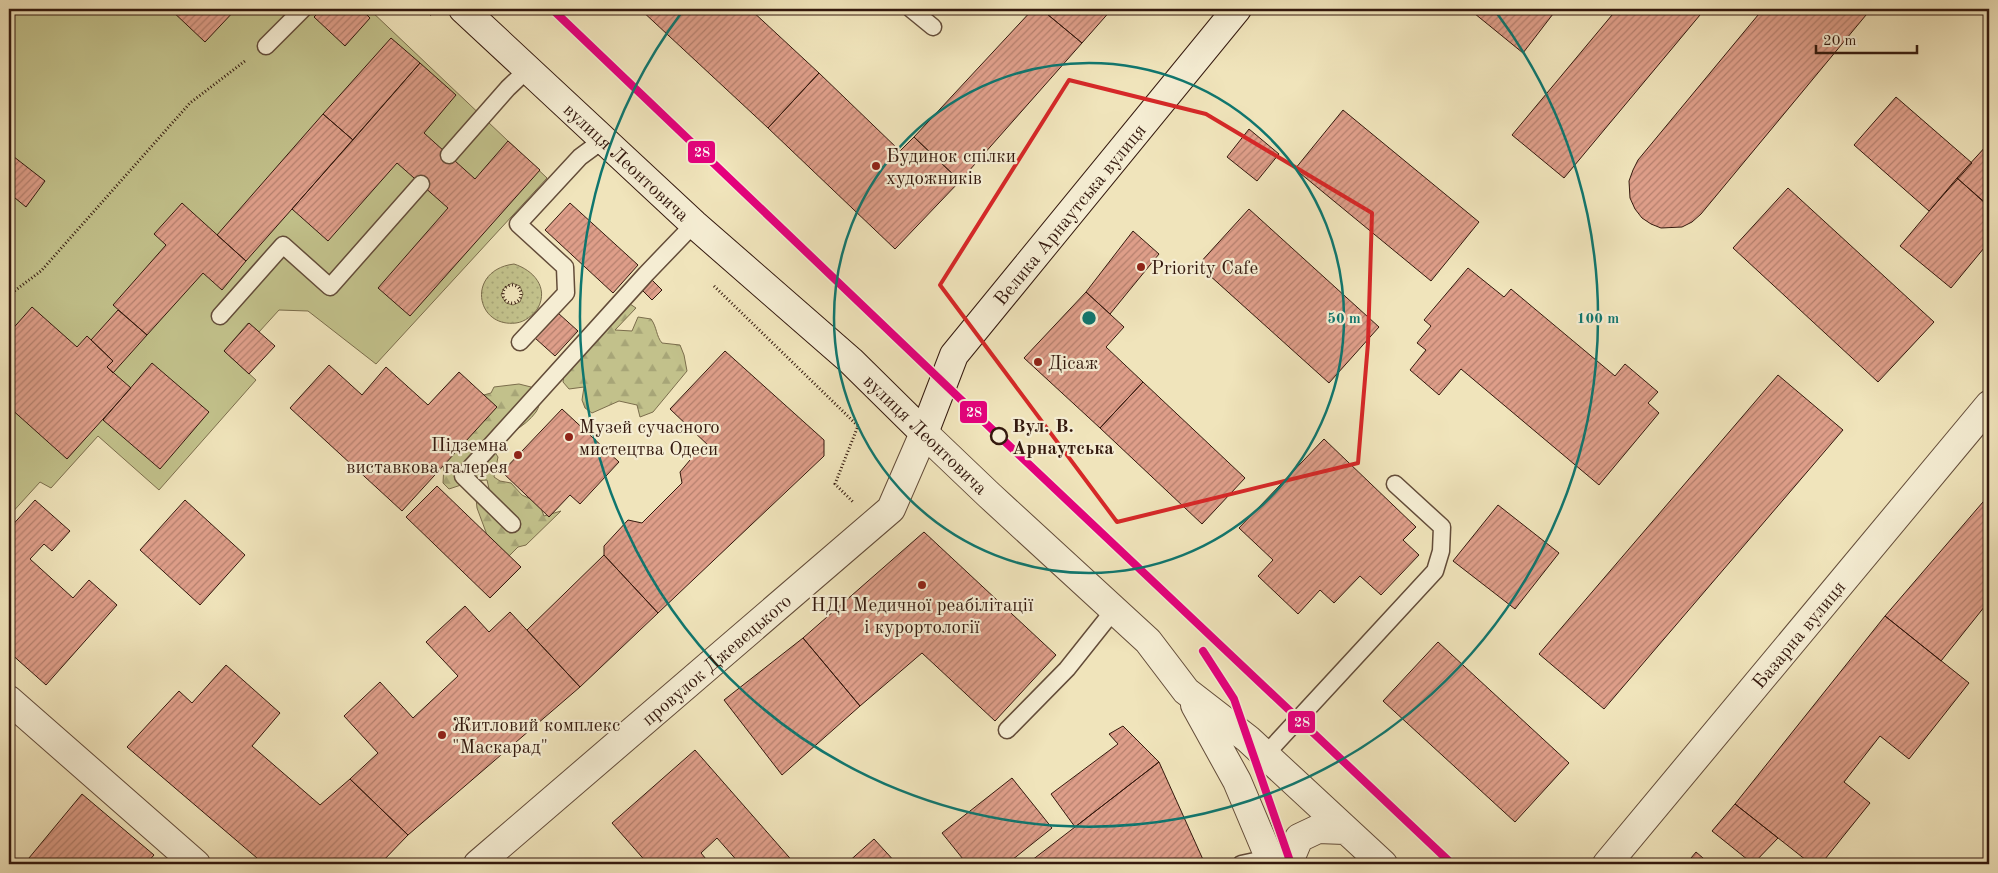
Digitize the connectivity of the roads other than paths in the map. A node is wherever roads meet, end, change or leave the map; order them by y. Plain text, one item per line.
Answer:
1 (303, 9) edge
2 (463, 9) edge
3 (911, 9) edge
4 (1237, 9) edge
5 (933, 27) dead end
6 (266, 46) road end
7 (527, 70) junction
8 (603, 140) junction
9 (449, 155) dead end
10 (421, 184) dead end
11 (694, 224) junction
12 (220, 316) dead end
13 (520, 342) dead end
14 (1989, 405) edge
15 (924, 433) junction
16 (1396, 484) dead end
17 (512, 524) dead end
18 (1114, 610) junction
19 (1186, 691) junction
20 (9, 700) edge
21 (1007, 730) dead end
22 (1265, 755) junction
23 (1345, 830) junction
24 (1276, 862) edge
25 (194, 864) edge
26 (478, 864) edge
27 (1241, 864) edge
28 (1383, 864) edge
29 (1607, 864) edge

1 - 6 lane
2 - 7 street, вулиця Леонтовича
3 - 5 lane
4 - 15 street, Велика Арнаутська вулиця
7 - 8 street, вулиця Леонтовича
7 - 9 lane
8 - 11 street, вулиця Леонтовича
8 - 13 lane
10 - 12 lane
11 - 15 street, вулиця Леонтовича
11 - 17 lane
14 - 29 street, Базарна вулиця
15 - 18 street, вулиця Леонтовича
15 - 26 street, провулок Джевецького
16 - 22 lane
18 - 19 street, вулиця Леонтовича
18 - 21 lane
19 - 22 street, вулиця Леонтовича
19 - 24 street
20 - 25 street
22 - 23 street, вулиця Леонтовича
23 - 24 street
23 - 28 street, вулиця Леонтовича
24 - 27 lane

